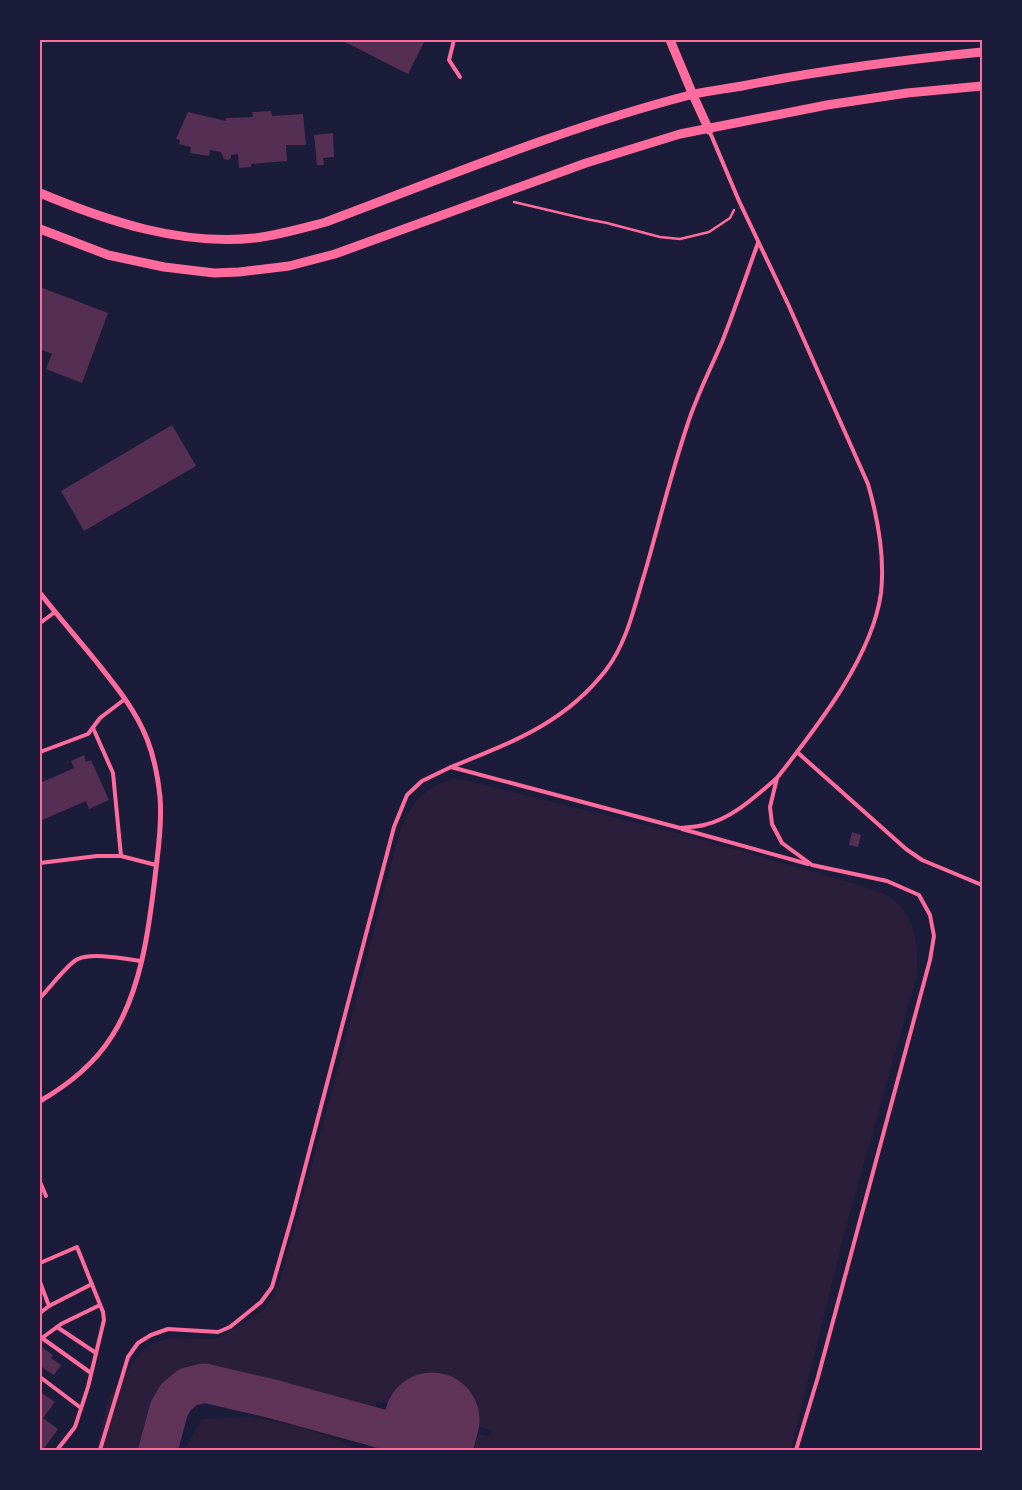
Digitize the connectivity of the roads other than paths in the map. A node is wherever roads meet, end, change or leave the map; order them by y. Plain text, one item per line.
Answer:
1 (454, 40) edge
2 (670, 40) edge
3 (982, 52) edge
4 (460, 77) dead end
5 (982, 86) edge
6 (693, 95) junction
7 (709, 130) junction
8 (40, 193) edge
9 (40, 229) edge
10 (758, 242) junction
11 (40, 593) edge
12 (55, 612) junction
13 (40, 623) edge
14 (126, 699) junction
15 (93, 728) junction
16 (40, 752) edge
17 (797, 752) junction
18 (451, 767) junction
19 (777, 778) junction
20 (680, 828) junction
21 (121, 856) junction
22 (40, 863) edge
23 (156, 865) junction
24 (812, 865) junction
25 (982, 885) edge
26 (141, 961) junction
27 (40, 998) edge
28 (40, 1101) edge
29 (40, 1182) edge
30 (46, 1196) dead end
31 (40, 1263) edge
32 (40, 1282) edge
33 (92, 1284) junction
34 (100, 1305) junction
35 (49, 1306) junction
36 (40, 1313) edge
37 (57, 1327) junction
38 (41, 1339) edge
39 (96, 1353) junction
40 (91, 1372) junction
41 (40, 1377) edge
42 (81, 1408) junction
43 (57, 1450) edge
44 (100, 1450) edge
45 (796, 1450) edge

1 - 4 lane
2 - 6 street
3 - 6 street
5 - 7 street
6 - 7 street
6 - 8 street
7 - 9 street
7 - 10 lane
10 - 17 lane
10 - 18 lane
11 - 12 street
12 - 13 lane
12 - 14 street
14 - 15 lane
14 - 23 street
15 - 16 lane
15 - 21 lane
17 - 19 lane
17 - 25 lane
18 - 20 lane
18 - 44 lane
19 - 20 lane
19 - 24 lane
20 - 24 lane
21 - 22 lane
21 - 23 lane
23 - 26 street
24 - 45 lane
26 - 27 lane
26 - 28 street
29 - 30 lane
31 - 33 lane
32 - 35 lane
33 - 34 lane
33 - 35 lane
34 - 37 lane
34 - 39 lane
35 - 36 lane
37 - 38 lane
37 - 39 lane
38 - 40 lane
39 - 40 lane
40 - 42 lane
41 - 42 lane
42 - 43 lane

